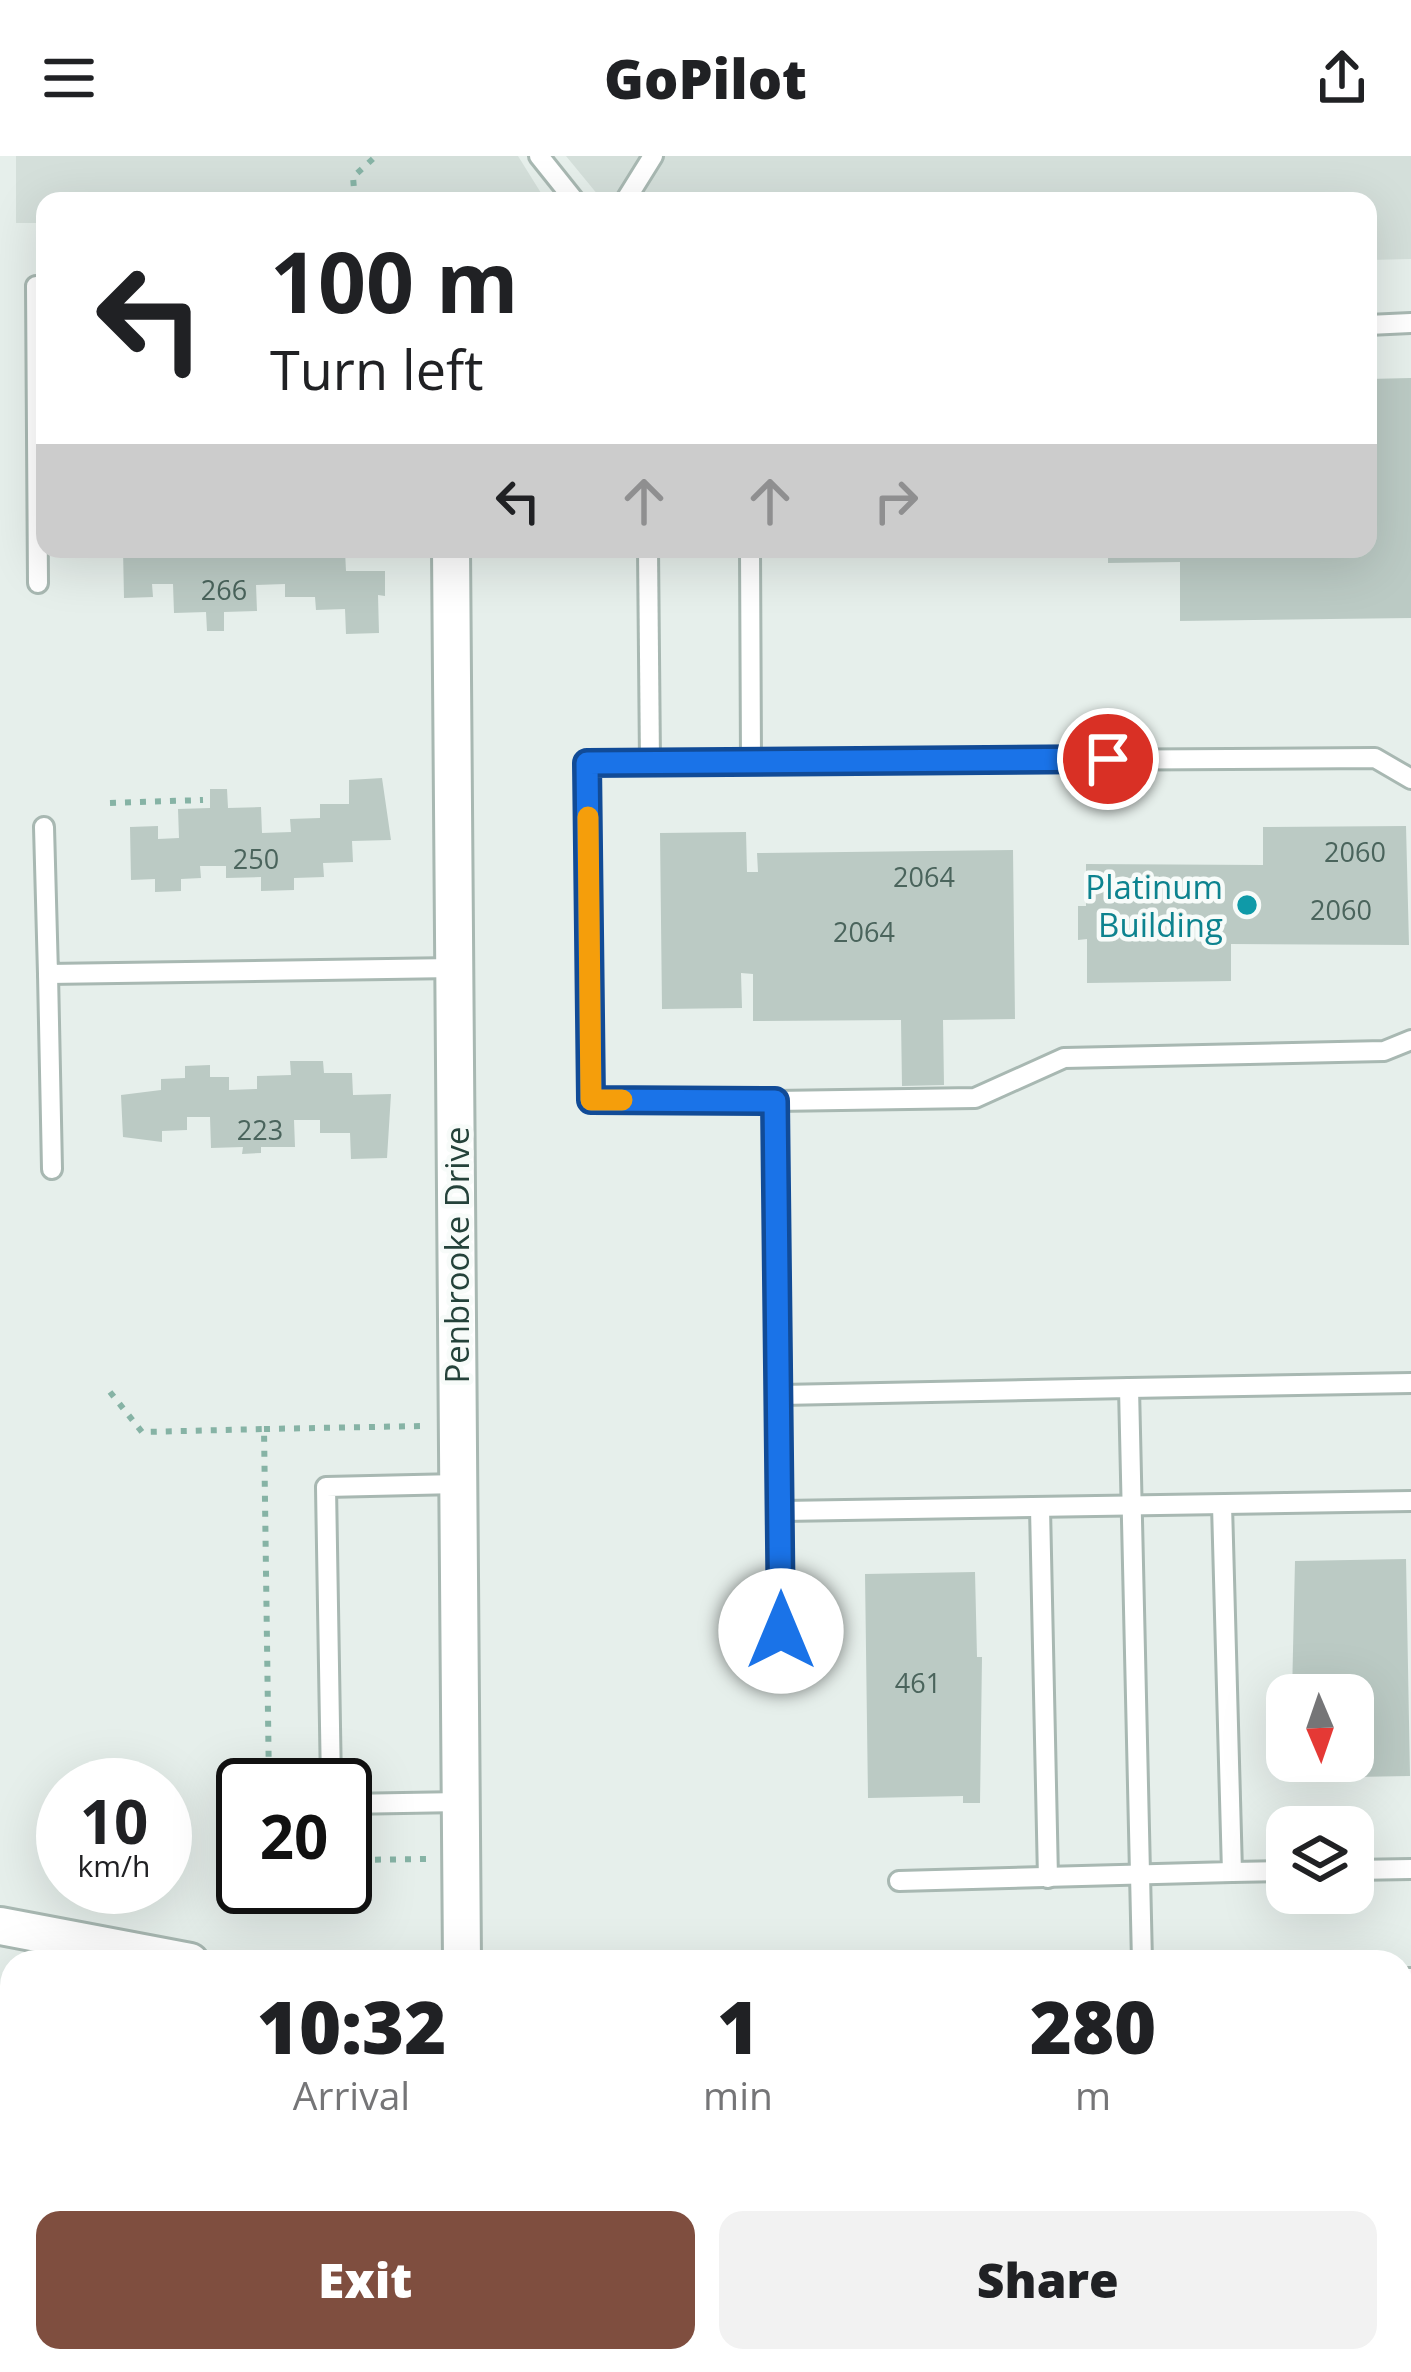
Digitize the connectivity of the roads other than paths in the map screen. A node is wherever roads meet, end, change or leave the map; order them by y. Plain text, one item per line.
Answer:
1 (539, 156) edge
2 (653, 156) edge
3 (568, 192) edge
4 (631, 192) edge
5 (1411, 323) edge
6 (1377, 325) edge
7 (39, 558) edge
8 (451, 558) edge
9 (648, 558) edge
10 (749, 558) edge
11 (38, 583) dead end
12 (752, 760) junction
13 (650, 762) junction
14 (1411, 779) edge
15 (44, 827) dead end
16 (454, 968) junction
17 (48, 974) junction
18 (1411, 1040) edge
19 (775, 1101) junction
20 (52, 1169) dead end
21 (1411, 1383) edge
22 (1129, 1388) junction
23 (781, 1395) junction
24 (458, 1484) junction
25 (1411, 1501) edge
26 (1222, 1505) junction
27 (1040, 1508) junction
28 (1132, 1508) junction
29 (782, 1511) junction
30 (781, 1631) dead end
31 (331, 1758) edge
32 (461, 1802) junction
33 (372, 1804) edge
34 (1374, 1870) edge
35 (1411, 1870) edge
36 (1266, 1871) edge
37 (1232, 1872) junction
38 (1140, 1875) junction
39 (1048, 1878) junction
40 (899, 1881) dead end
41 (0, 1926) edge
42 (127, 1950) edge
43 (462, 1950) edge
44 (1142, 1950) edge

1 - 3 lane
2 - 4 lane
5 - 6 lane
7 - 11 lane
8 - 16 street, Penbrooke Drive
9 - 13 lane
10 - 12 lane
12 - 13 lane
12 - 14 lane
13 - 19 lane
15 - 17 lane
16 - 17 lane
16 - 24 street, Penbrooke Drive
17 - 20 lane
18 - 19 lane
19 - 23 lane
21 - 22 lane
22 - 23 lane
22 - 28 lane
23 - 29 lane
24 - 31 lane
24 - 32 street, Penbrooke Drive
25 - 26 lane
26 - 28 lane
26 - 37 lane
27 - 28 lane
27 - 29 lane
27 - 39 lane
28 - 38 lane
29 - 30 lane
32 - 33 lane
32 - 43 street, Penbrooke Drive
34 - 35 lane
36 - 37 lane
37 - 38 lane
38 - 39 lane
38 - 44 lane
39 - 40 lane
41 - 42 street

